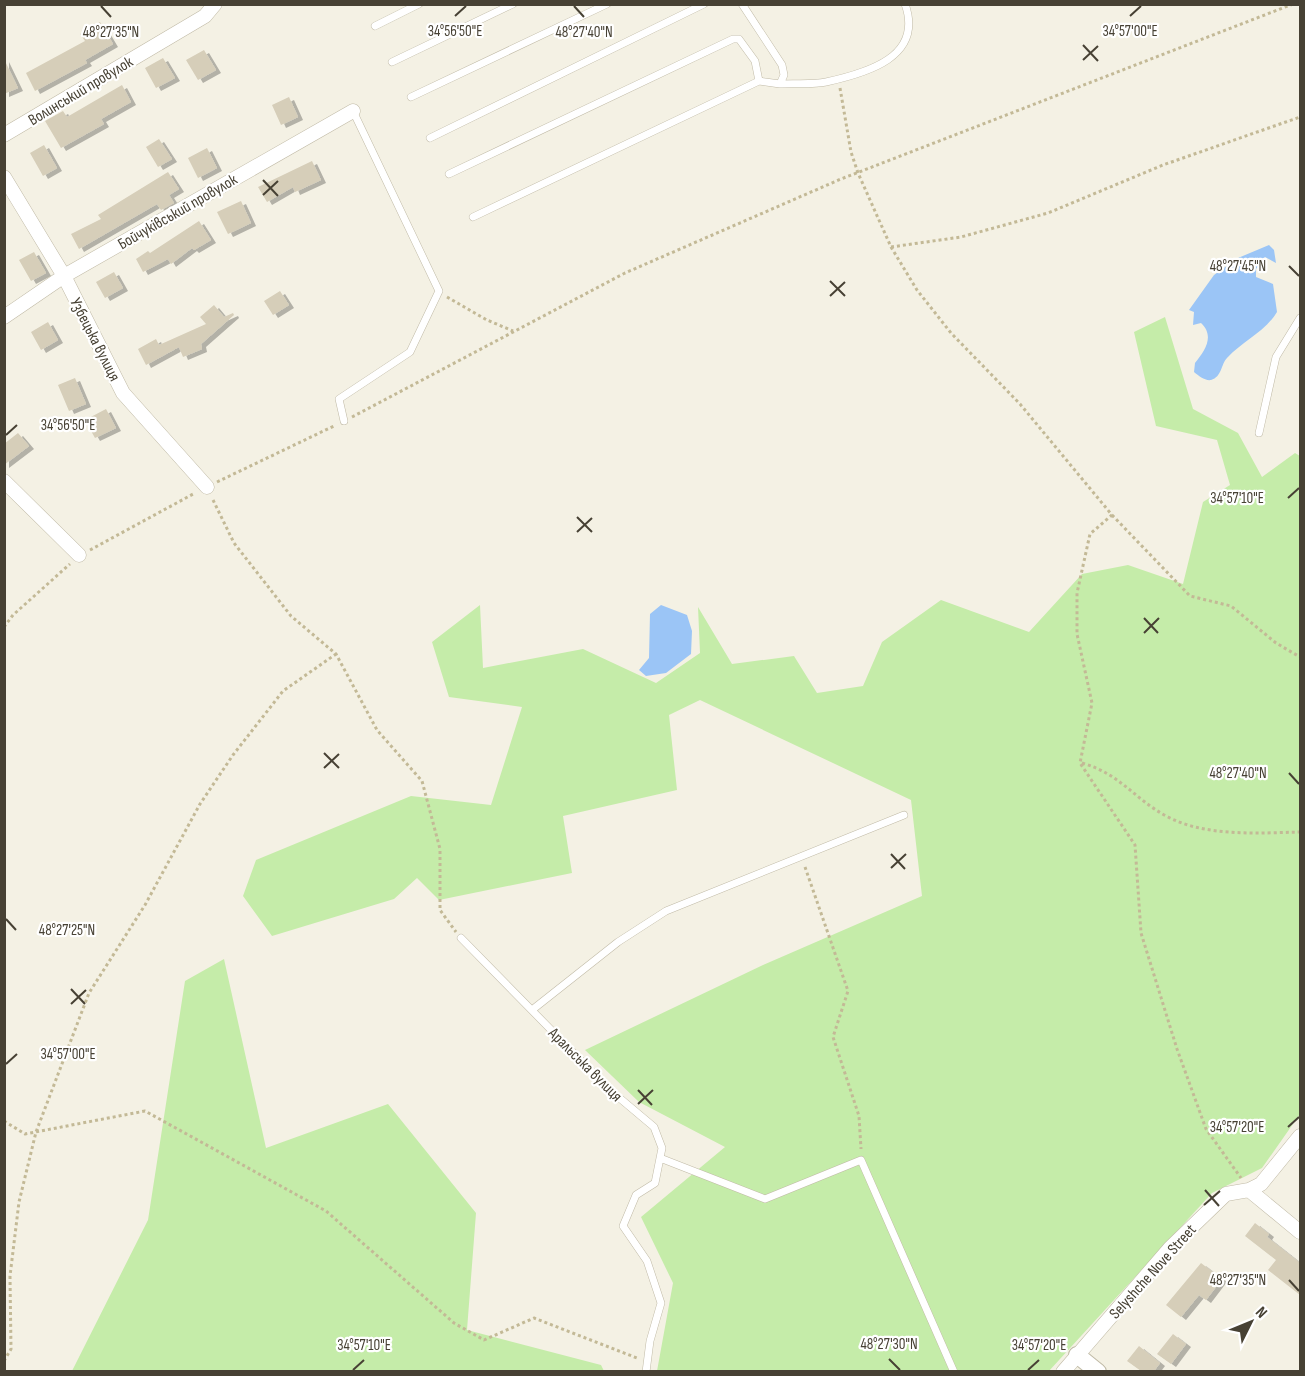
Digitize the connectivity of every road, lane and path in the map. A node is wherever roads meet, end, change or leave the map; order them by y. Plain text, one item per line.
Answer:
1 (215, 4) edge
2 (419, 4) edge
3 (513, 4) edge
4 (607, 4) edge
5 (704, 4) edge
6 (742, 4) edge
7 (905, 4) edge
8 (1293, 4) edge
9 (375, 26) dead end
10 (393, 62) dead end
11 (838, 78) junction
12 (759, 81) junction
13 (780, 84) junction
14 (411, 97) dead end
15 (353, 111) joint
16 (1300, 117) edge
17 (4, 135) edge
18 (430, 138) dead end
19 (858, 173) junction
20 (449, 174) dead end
21 (4, 177) edge
22 (472, 218) dead end
23 (891, 247) junction
24 (64, 276) junction
25 (439, 291) junction
26 (4, 317) edge
27 (1300, 318) edge
28 (514, 332) junction
29 (344, 421) junction
30 (1259, 433) dead end
31 (4, 481) edge
32 (207, 487) junction
33 (1112, 515) junction
34 (79, 555) junction
35 (4, 627) edge
36 (336, 654) junction
37 (1300, 657) edge
38 (1080, 763) junction
39 (904, 815) dead end
40 (1300, 832) edge
41 (801, 856) junction
42 (461, 938) joint
43 (532, 1010) junction
44 (4, 1121) edge
45 (36, 1132) junction
46 (1300, 1136) edge
47 (660, 1158) junction
48 (861, 1160) junction
49 (1249, 1190) junction
50 (1300, 1232) edge
51 (1077, 1355) junction
52 (4, 1361) edge
53 (648, 1362) junction
54 (646, 1371) edge
55 (954, 1371) edge
56 (1063, 1371) edge
57 (1098, 1371) edge

1 - 17 street, Волинський провулок
2 - 9 lane
3 - 10 lane
4 - 14 lane
5 - 18 lane
6 - 13 lane
7 - 11 lane
8 - 19 path
11 - 13 lane
11 - 19 path
12 - 13 lane
12 - 20 lane
12 - 22 lane
15 - 24 street, Бойчуківський провулок
15 - 25 lane
16 - 23 path
19 - 23 path
19 - 28 path
21 - 24 street, Узбецька вулиця
23 - 33 path
24 - 26 street, Бойчуківський провулок
24 - 32 street, Узбецька вулиця
25 - 28 path
25 - 29 lane
27 - 30 lane
28 - 29 path
29 - 32 path
31 - 34 street
32 - 34 path
32 - 36 path
33 - 37 path
33 - 38 path
34 - 35 path
36 - 42 path
36 - 45 path
38 - 40 path
38 - 49 path
39 - 41 lane
41 - 43 lane
41 - 48 path
42 - 43 lane, Аральська вулиця
43 - 47 lane, Аральська вулиця
44 - 45 path
45 - 52 path
45 - 53 path
46 - 49 street, Selyshche Nove Street
47 - 48 lane
47 - 53 lane, Аральська вулиця
48 - 55 lane
49 - 50 street
49 - 51 street, Selyshche Nove Street
51 - 56 street, Selyshche Nove Street
51 - 57 street
53 - 54 lane, Аральська вулиця

